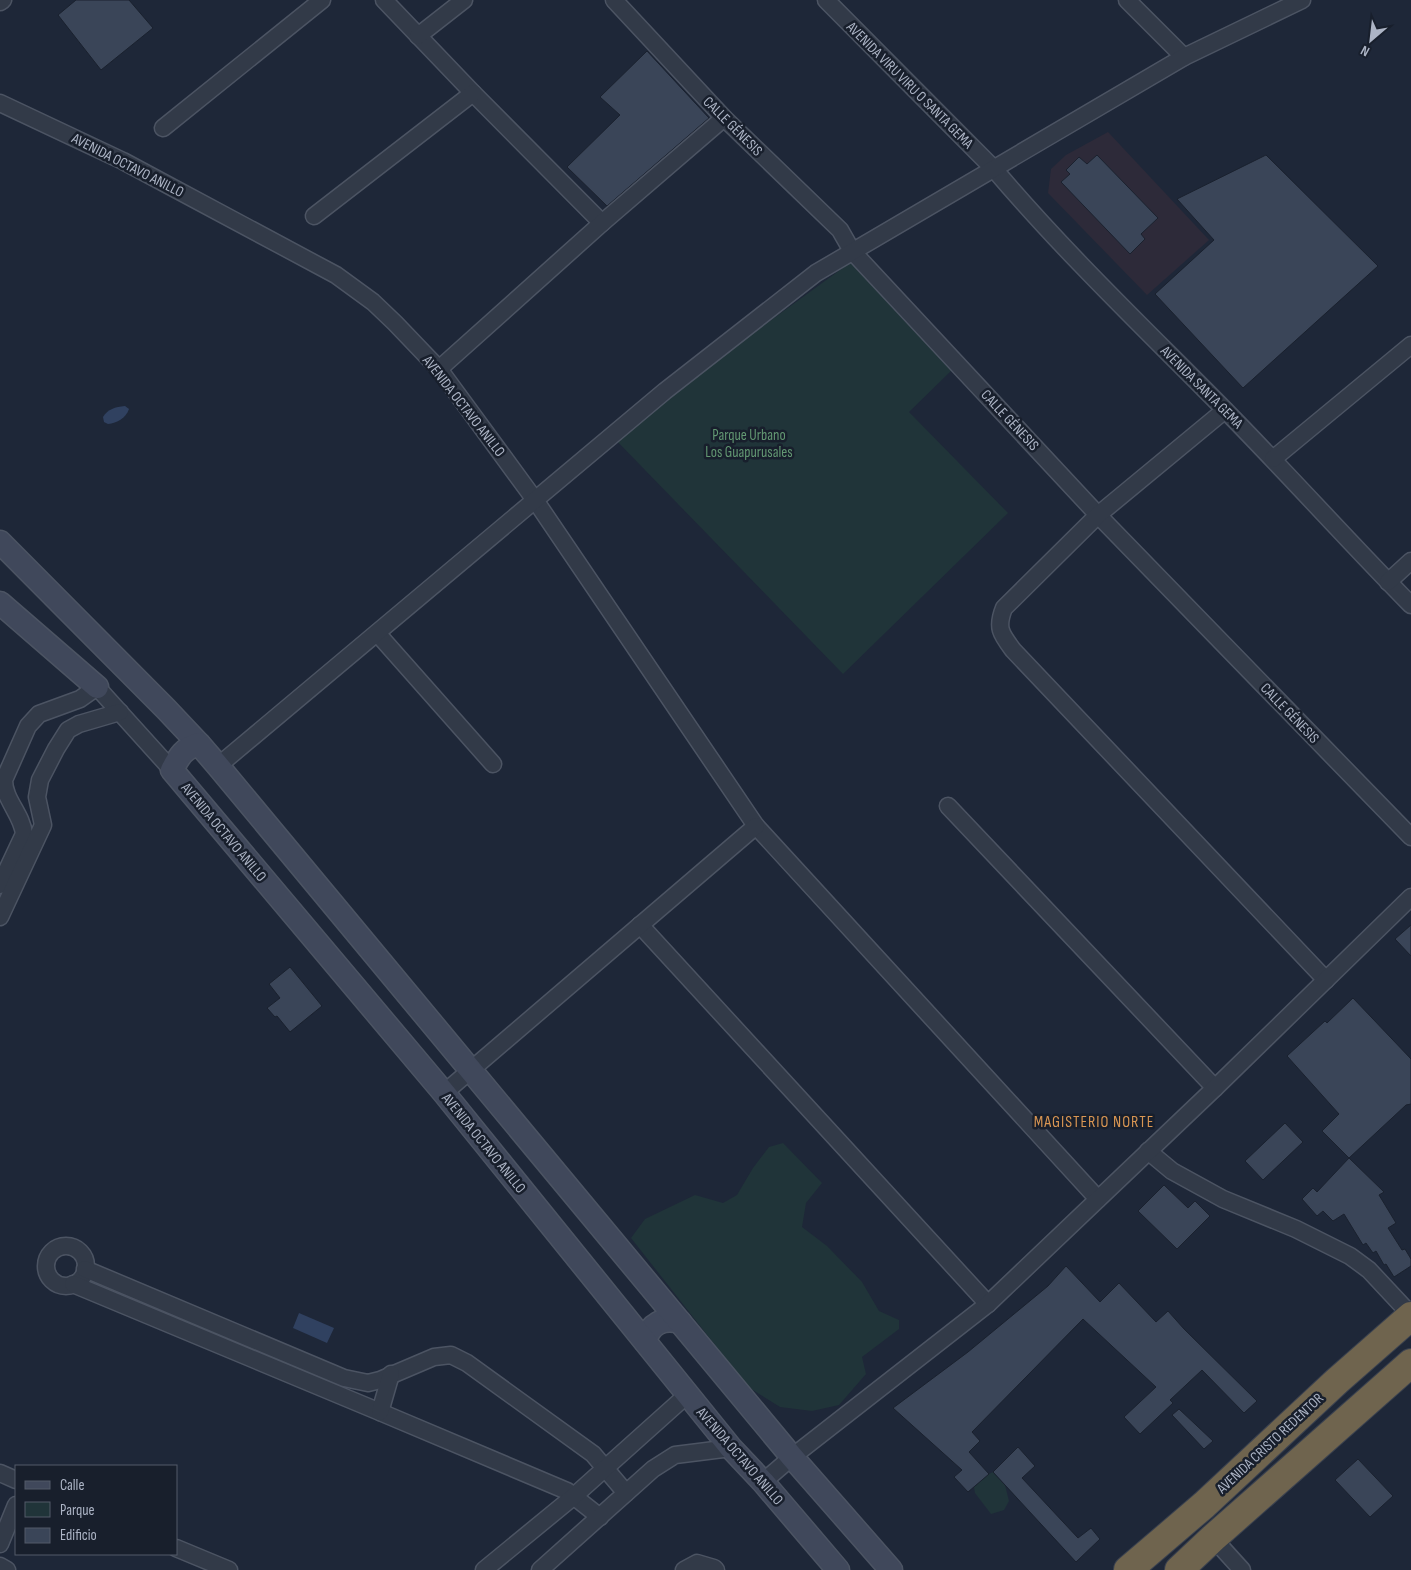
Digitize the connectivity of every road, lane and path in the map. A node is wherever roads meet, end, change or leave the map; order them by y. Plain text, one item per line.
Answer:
1 (322, 0) edge
2 (384, 0) edge
3 (464, 0) edge
4 (826, 0) edge
5 (1127, 0) edge
6 (1302, 0) edge
7 (619, 2) edge
8 (418, 36) junction
9 (1184, 57) junction
10 (473, 93) junction
11 (0, 103) edge
12 (724, 118) junction
13 (162, 128) dead end
14 (994, 169) junction
15 (314, 216) dead end
16 (602, 223) junction
17 (852, 251) junction
18 (1411, 345) edge
19 (439, 369) junction
20 (1225, 410) junction
21 (1273, 459) junction
22 (536, 500) junction
23 (1098, 515) junction
24 (0, 542) edge
25 (1411, 561) edge
26 (1388, 582) junction
27 (0, 603) edge
28 (1411, 605) edge
29 (377, 633) junction
30 (97, 687) junction
31 (120, 712) junction
32 (199, 744) junction
33 (493, 764) dead end
34 (218, 766) junction
35 (172, 770) junction
36 (948, 806) dead end
37 (756, 826) junction
38 (1411, 837) edge
39 (0, 885) edge
40 (1411, 897) edge
41 (0, 917) edge
42 (640, 925) junction
43 (1326, 980) junction
44 (471, 1071) junction
45 (1214, 1088) junction
46 (444, 1093) junction
47 (1148, 1151) junction
48 (1098, 1198) junction
49 (85, 1270) junction
50 (72, 1284) junction
51 (988, 1304) junction
52 (1411, 1315) edge
53 (680, 1322) junction
54 (645, 1341) junction
55 (1411, 1363) edge
56 (391, 1374) junction
57 (688, 1394) junction
58 (380, 1412) junction
59 (731, 1448) junction
60 (792, 1457) junction
61 (605, 1468) junction
62 (0, 1473) edge
63 (15, 1480) edge
64 (763, 1482) junction
65 (626, 1493) junction
66 (573, 1496) junction
67 (15, 1507) edge
68 (600, 1518) junction
69 (1213, 1538) junction
70 (0, 1544) edge
71 (178, 1549) edge
72 (0, 1566) edge
73 (496, 1567) edge
74 (7, 1570) edge
75 (229, 1570) edge
76 (540, 1570) edge
77 (684, 1570) edge
78 (716, 1570) edge
79 (838, 1570) edge
80 (891, 1570) edge
81 (1128, 1570) edge
82 (1179, 1570) edge
83 (1242, 1570) edge

1 - 13 street
2 - 8 street
3 - 8 street
4 - 14 street, AVENIDA VIRU VIRU O SANTA GEMA
5 - 9 street
6 - 9 street
7 - 12 street, CALLE GÉNESIS
8 - 10 street
9 - 14 street
10 - 15 street
10 - 16 street
11 - 19 street, AVENIDA OCTAVO ANILLO
12 - 16 street
12 - 17 street, CALLE GÉNESIS
14 - 17 street
14 - 20 street, AVENIDA SANTA GEMA
16 - 19 street
17 - 22 street
17 - 23 street, CALLE GÉNESIS
18 - 21 street
19 - 22 street, AVENIDA OCTAVO ANILLO
20 - 21 street, AVENIDA SANTA GEMA
20 - 23 street
21 - 26 street, AVENIDA SANTA GEMA
22 - 29 street
22 - 37 street, AVENIDA OCTAVO ANILLO
23 - 38 street, CALLE GÉNESIS
23 - 43 street
24 - 32 street
25 - 26 street
26 - 28 street, AVENIDA SANTA GEMA
27 - 30 street
29 - 33 street
29 - 34 street
30 - 31 street
30 - 39 street
31 - 35 street
31 - 41 street
32 - 34 street
32 - 35 street, AVENIDA OCTAVO ANILLO
34 - 44 street
35 - 46 street, AVENIDA OCTAVO ANILLO
36 - 45 street
37 - 42 street
37 - 48 street, AVENIDA OCTAVO ANILLO
40 - 43 street
42 - 44 street
42 - 51 street
43 - 45 street
44 - 46 street
44 - 53 street
45 - 47 street
46 - 54 street, AVENIDA OCTAVO ANILLO
47 - 48 street
47 - 52 street
48 - 51 street
49 - 50 street
49 - 50 street
49 - 56 street
50 - 58 street
51 - 60 street
52 - 81 highway, AVENIDA CRISTO REDENTOR
53 - 54 street
53 - 60 street
54 - 57 street, AVENIDA OCTAVO ANILLO
55 - 69 highway, AVENIDA CRISTO REDENTOR
56 - 58 street
56 - 61 street
57 - 59 street, AVENIDA OCTAVO ANILLO
57 - 61 street
58 - 66 street
59 - 64 street, AVENIDA OCTAVO ANILLO
59 - 65 street
60 - 64 street
60 - 80 street
61 - 65 street
61 - 66 street
62 - 63 street
64 - 79 street, AVENIDA OCTAVO ANILLO
65 - 68 street
66 - 68 street
66 - 73 street
67 - 70 street
68 - 76 street
69 - 82 highway, AVENIDA CRISTO REDENTOR
69 - 83 street
71 - 75 street
72 - 74 street
77 - 78 street

